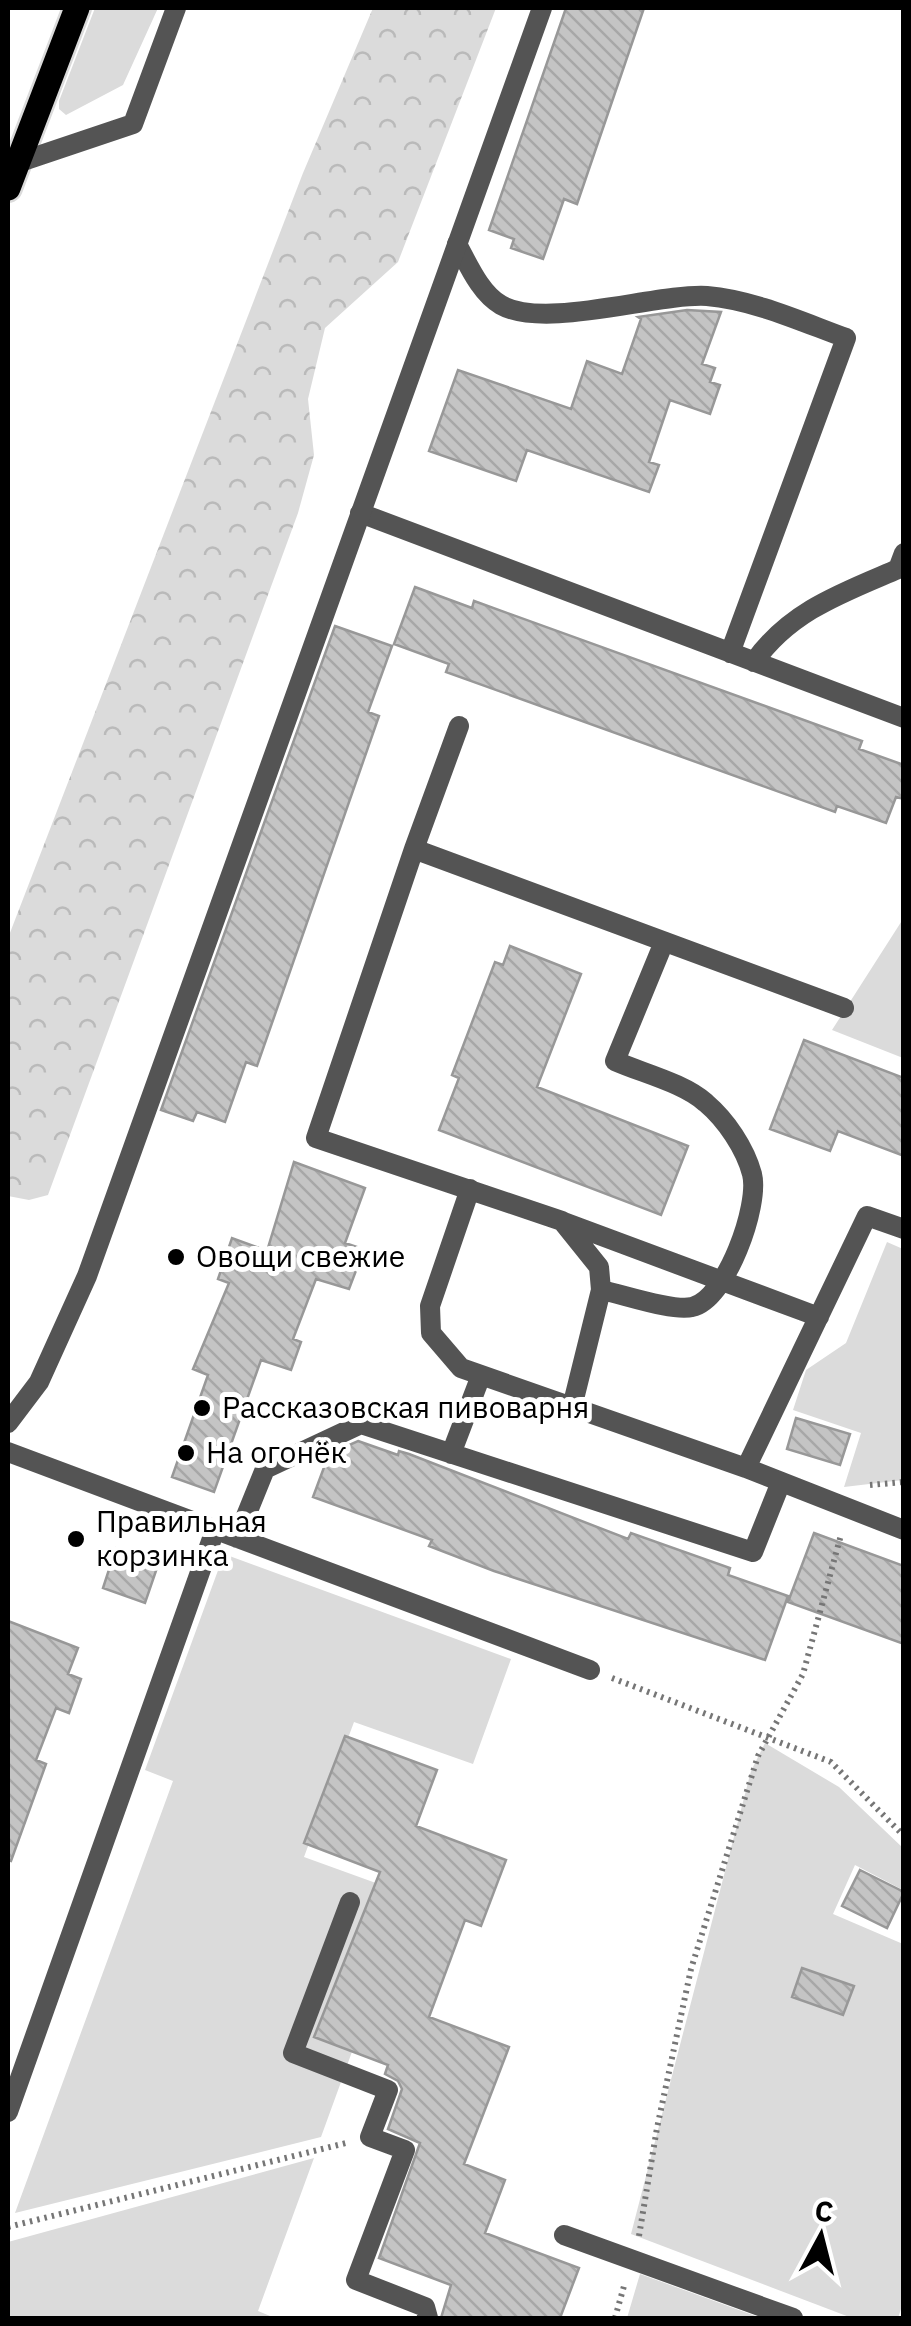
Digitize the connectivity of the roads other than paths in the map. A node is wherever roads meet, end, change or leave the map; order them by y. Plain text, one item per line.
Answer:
1 (77, 8) edge
2 (176, 8) edge
3 (542, 8) edge
4 (17, 164) junction
5 (8, 188) edge
6 (457, 244) junction
7 (360, 513) junction
8 (904, 553) edge
9 (730, 653) junction
10 (754, 662) junction
11 (904, 718) edge
12 (459, 726) dead end
13 (414, 849) junction
14 (664, 942) junction
15 (844, 1008) dead end
16 (470, 1189) junction
17 (562, 1221) junction
18 (904, 1229) edge
19 (724, 1278) junction
20 (601, 1290) junction
21 (819, 1318) junction
22 (480, 1378) junction
23 (572, 1406) junction
24 (8, 1422) edge
25 (8, 1452) edge
26 (452, 1454) junction
27 (746, 1468) junction
28 (782, 1482) junction
29 (214, 1530) junction
30 (904, 1530) edge
31 (237, 1538) junction
32 (590, 1670) road end
33 (350, 1902) dead end
34 (12, 2084) edge
35 (8, 2112) edge
36 (564, 2235) dead end
37 (428, 2318) edge
38 (793, 2318) edge

1 - 4 main road
2 - 4 street
3 - 6 street
4 - 5 main road
6 - 7 street
6 - 9 street
7 - 9 street
7 - 24 street
8 - 10 street
9 - 10 street
10 - 11 street
12 - 13 street
13 - 14 street
13 - 16 street
14 - 15 street
14 - 19 street
16 - 17 street
16 - 22 street
17 - 19 street
17 - 20 street
18 - 21 street
19 - 20 street
19 - 21 street
20 - 23 street
21 - 27 street
22 - 23 street
22 - 26 street
23 - 27 street
25 - 29 street
26 - 28 street
26 - 31 street
27 - 28 street
28 - 30 street
29 - 31 street
29 - 34 street
31 - 32 street
33 - 37 street
34 - 35 street
36 - 38 street

